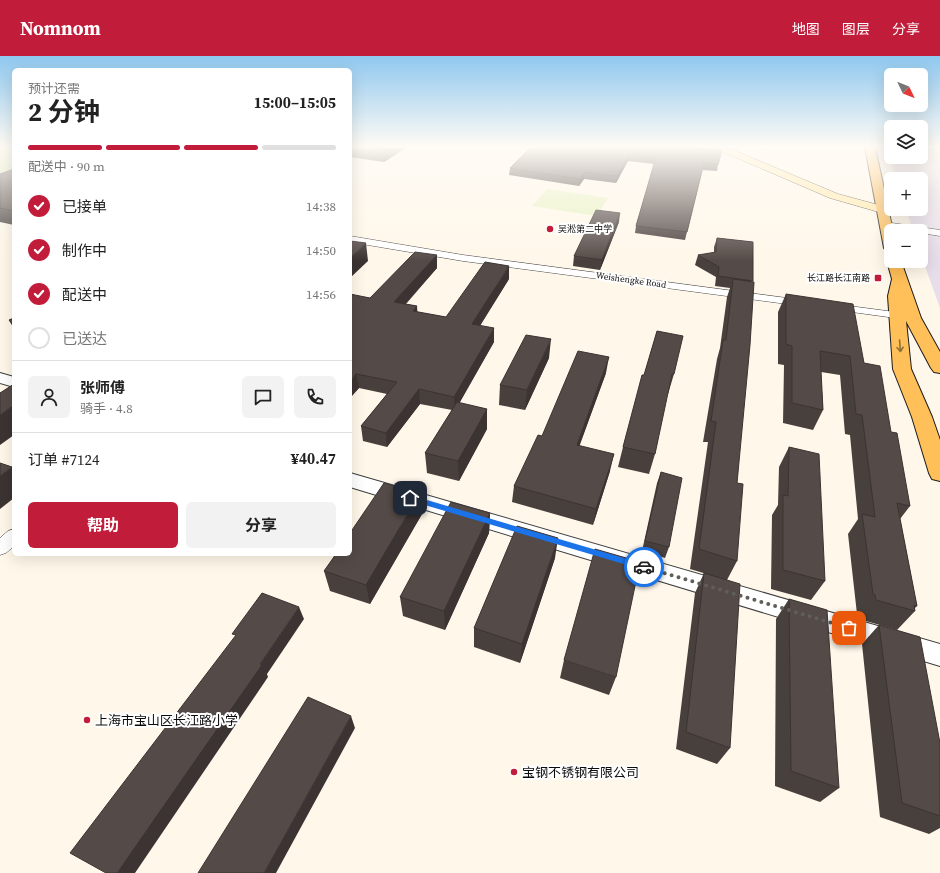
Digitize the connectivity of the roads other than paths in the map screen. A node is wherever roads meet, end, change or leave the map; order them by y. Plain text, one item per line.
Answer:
1 (808, 185) edge
2 (877, 185) edge
3 (882, 209) junction
4 (885, 224) edge
5 (928, 231) edge
6 (940, 233) edge
7 (352, 239) edge
8 (896, 268) edge
9 (811, 304) edge
10 (827, 306) edge
11 (905, 317) junction
12 (940, 368) edge
13 (0, 378) edge
14 (12, 381) edge
15 (940, 474) edge
16 (352, 481) edge
17 (12, 538) edge
18 (0, 548) edge
19 (940, 654) edge

1 - 3 main road
2 - 3 main road
3 - 4 main road
5 - 6 street
7 - 9 street, Weishengke Road
8 - 11 main road
10 - 11 street
11 - 12 main road
11 -> 15 main road
13 - 14 street
16 - 19 street
17 - 18 street

